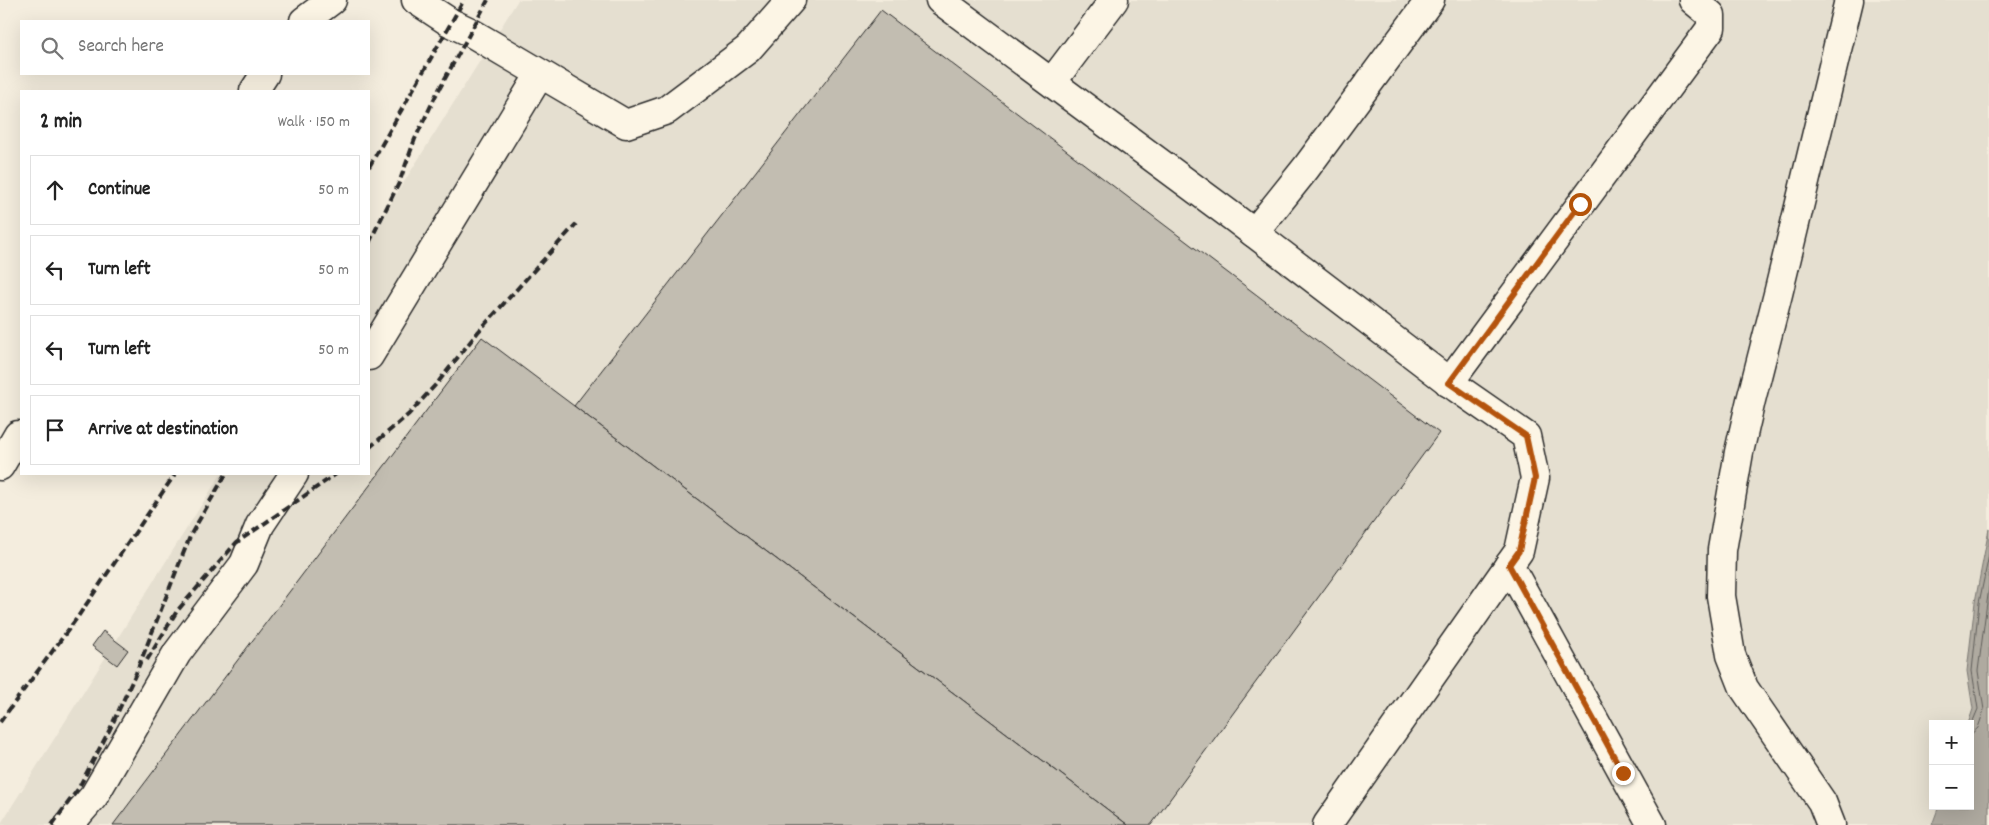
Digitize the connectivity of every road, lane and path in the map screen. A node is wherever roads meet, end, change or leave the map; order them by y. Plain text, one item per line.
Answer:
1 (332, 0) edge
2 (416, 0) edge
3 (791, 0) edge
4 (940, 0) edge
5 (1114, 0) edge
6 (1430, 0) edge
7 (1693, 0) edge
8 (1849, 0) edge
9 (305, 20) edge
10 (540, 74) junction
11 (264, 75) edge
12 (1052, 82) junction
13 (255, 90) edge
14 (1254, 233) junction
15 (370, 354) edge
16 (1449, 383) junction
17 (13, 438) edge
18 (0, 466) edge
19 (293, 475) edge
20 (1509, 565) junction
21 (69, 825) edge
22 (1327, 825) edge
23 (1652, 825) edge
24 (1831, 825) edge

1 - 9 lane
2 - 10 lane
3 - 10 lane
4 - 12 lane
5 - 12 lane
6 - 14 lane
7 - 16 lane
8 - 24 lane
10 - 15 lane
11 - 13 lane
12 - 14 lane
14 - 16 lane
16 - 20 lane
17 - 18 lane
19 - 21 lane
20 - 22 lane
20 - 23 lane

